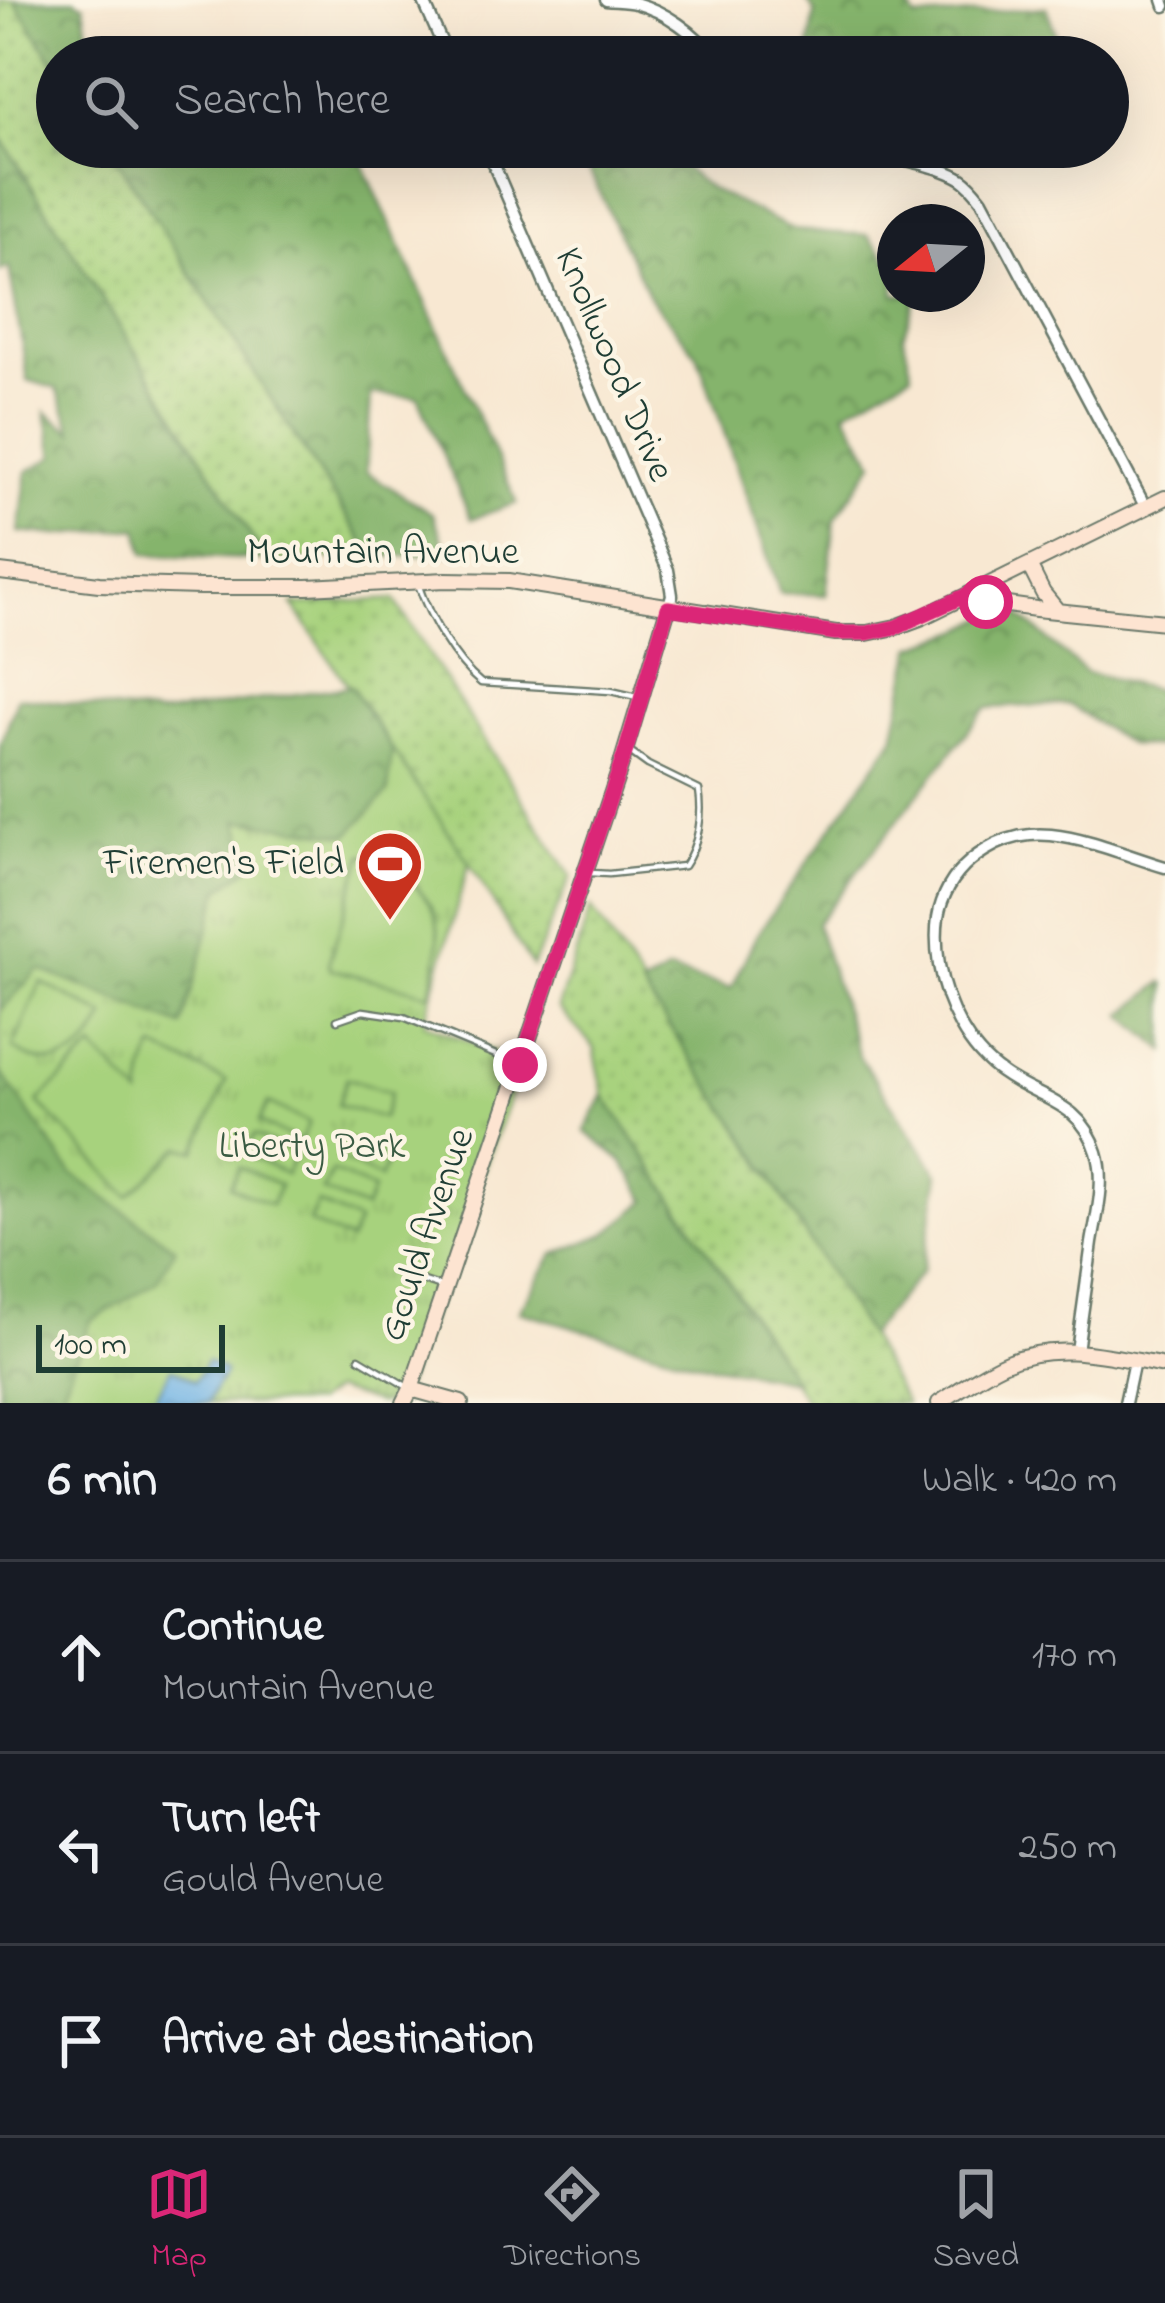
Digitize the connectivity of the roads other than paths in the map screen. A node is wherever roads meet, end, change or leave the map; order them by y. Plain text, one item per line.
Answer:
1 (423, 0) edge
2 (606, 0) edge
3 (439, 36) edge
4 (695, 36) edge
5 (495, 168) edge
6 (933, 168) edge
7 (1165, 498) edge
8 (1146, 508) junction
9 (1029, 565) junction
10 (0, 572) edge
11 (417, 581) junction
12 (969, 594) junction
13 (668, 608) junction
14 (1056, 609) junction
15 (1165, 622) edge
16 (643, 698) junction
17 (626, 750) junction
18 (1165, 867) edge
19 (585, 873) junction
20 (337, 1019) dead end
21 (520, 1065) junction
22 (396, 1272) dead end
23 (445, 1288) junction
24 (1077, 1351) junction
25 (358, 1358) dead end
26 (1134, 1361) junction
27 (1165, 1366) edge
28 (408, 1396) edge
29 (461, 1403) edge
30 (939, 1403) edge
31 (1125, 1403) edge

1 - 3 street
2 - 4 street
5 - 13 street, Knollwood Drive
6 - 8 street
7 - 8 street, Mountain Avenue
8 - 9 street, Mountain Avenue
9 - 12 street, Mountain Avenue
9 - 14 street
10 - 11 street, Mountain Avenue
11 - 13 street, Mountain Avenue
11 - 16 lane
12 - 13 street, Mountain Avenue
12 - 14 street
13 - 16 street, Gould Avenue
14 - 15 street
16 - 17 street, Gould Avenue
17 - 19 street, Gould Avenue
17 - 19 lane
18 - 24 street
19 - 21 street, Gould Avenue
20 - 21 lane
21 - 23 street, Gould Avenue
22 - 23 lane
23 - 28 street, Gould Avenue
24 - 26 street
24 - 30 street
25 - 28 lane
26 - 27 street
26 - 31 street
28 - 29 street

